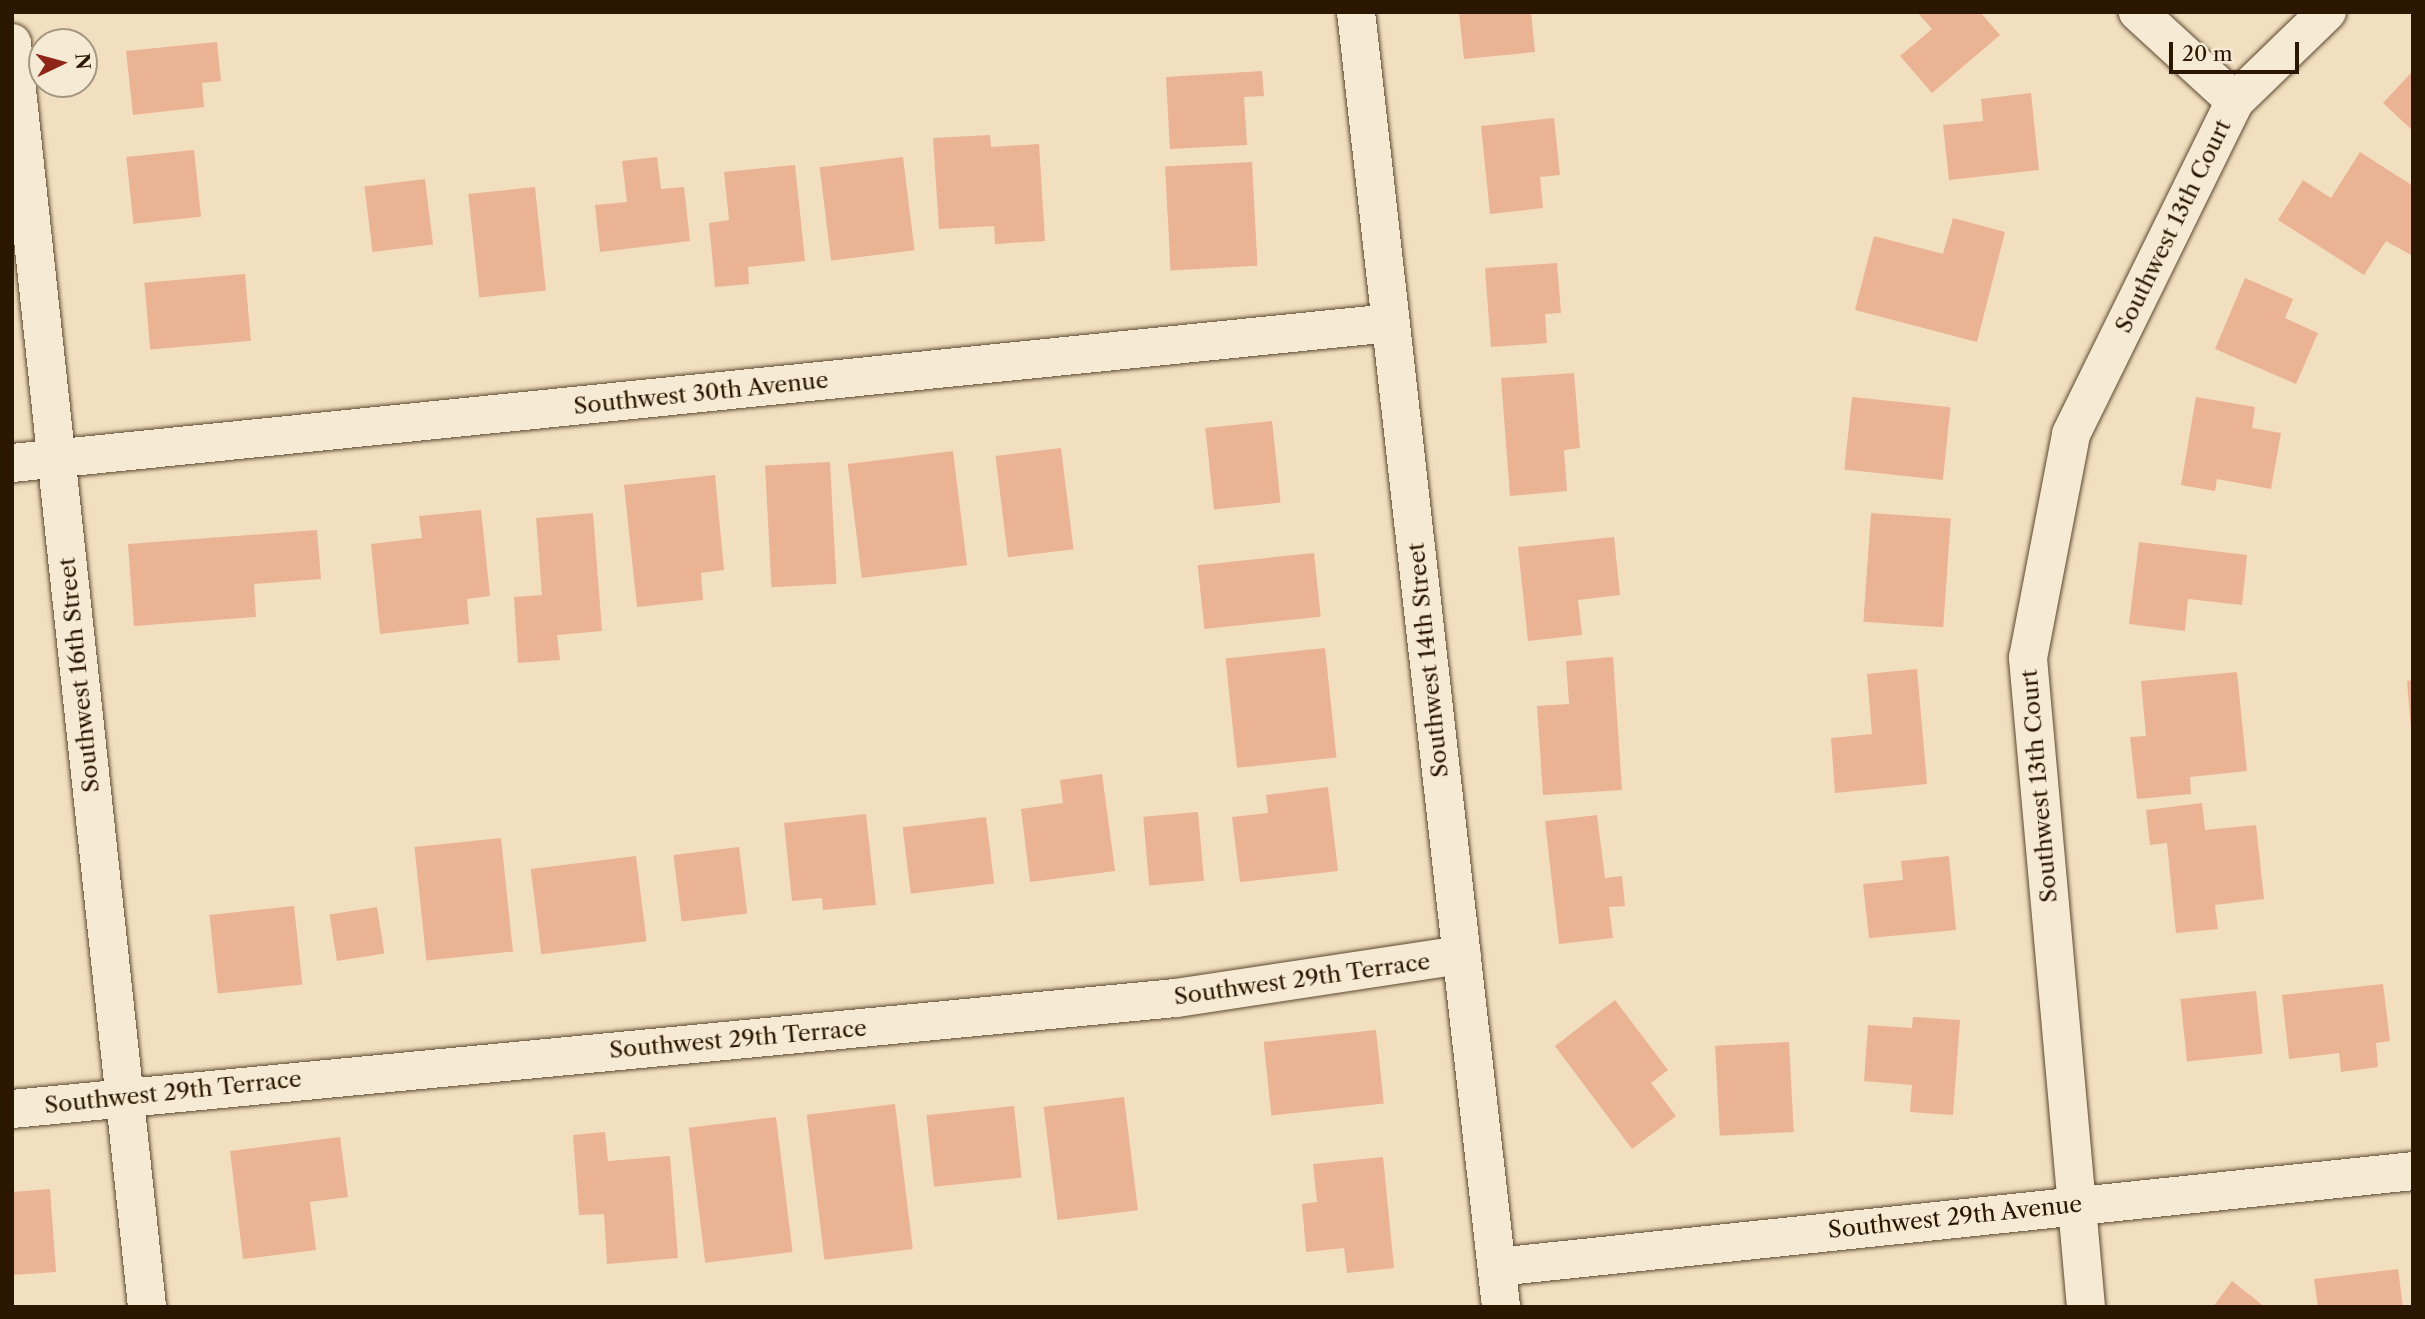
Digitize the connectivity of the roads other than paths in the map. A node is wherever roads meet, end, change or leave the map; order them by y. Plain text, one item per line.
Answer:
1 (1356, 12) edge
2 (2138, 12) edge
3 (2328, 12) edge
4 (12, 43) edge
5 (2235, 101) junction
6 (1390, 323) junction
7 (56, 459) junction
8 (12, 463) edge
9 (1462, 955) junction
10 (122, 1096) junction
11 (12, 1109) edge
12 (2413, 1171) edge
13 (2075, 1203) junction
14 (1497, 1267) junction
15 (147, 1307) edge
16 (1501, 1307) edge
17 (2086, 1307) edge

1 - 6 street, Southwest 14th Street
2 - 5 street, Southwest 13th Court
3 - 5 street
4 - 7 street, Southwest 16th Street
5 - 13 street, Southwest 13th Court
6 - 7 street, Southwest 30th Avenue
6 - 9 street, Southwest 14th Street
7 - 8 street, Southwest 30th Avenue
7 - 10 street, Southwest 16th Street
9 - 10 street, Southwest 29th Terrace
9 - 14 street, Southwest 14th Street
10 - 11 street, Southwest 29th Terrace
10 - 15 street, Southwest 16th Street
12 - 13 street, Southwest 29th Avenue
13 - 14 street, Southwest 29th Avenue
13 - 17 street, Southwest 13th Court
14 - 16 street, Southwest 14th Street

